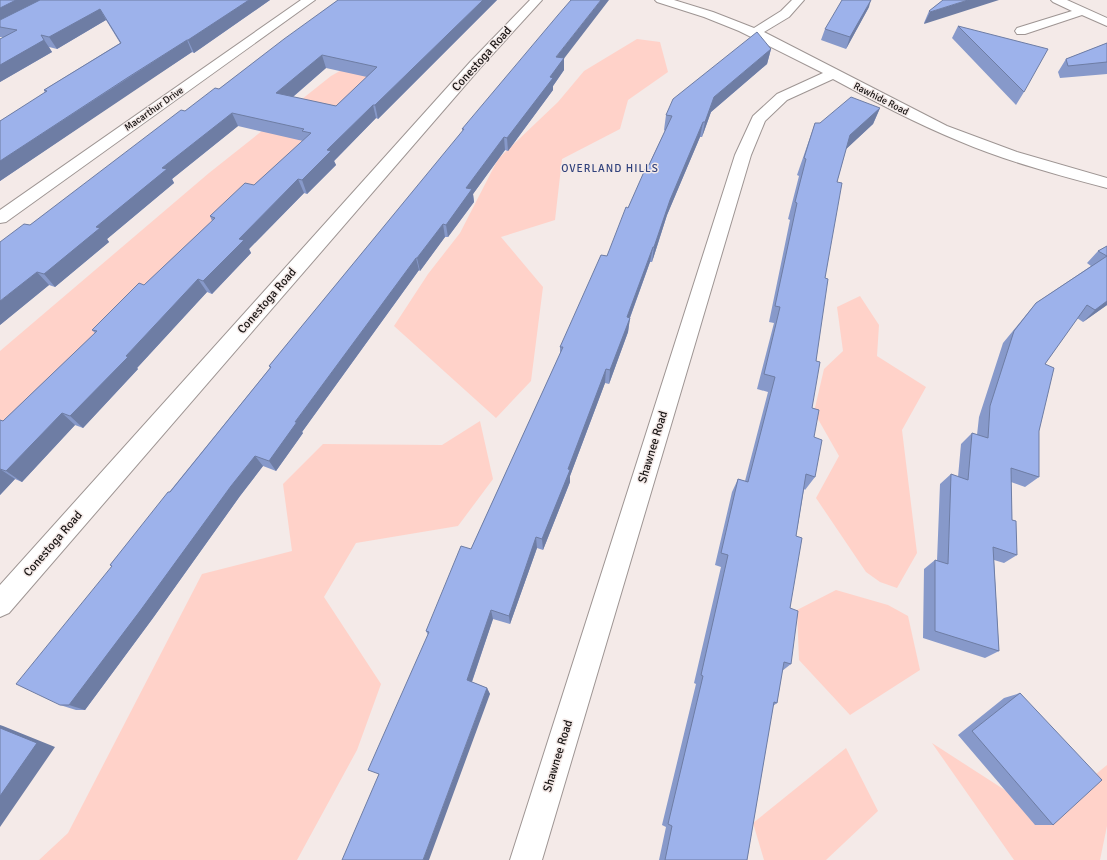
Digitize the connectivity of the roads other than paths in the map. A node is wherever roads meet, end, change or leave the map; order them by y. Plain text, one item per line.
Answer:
1 (309, 0) edge
2 (536, 0) edge
3 (661, 0) edge
4 (798, 0) edge
5 (1056, 0) edge
6 (1083, 11) junction
7 (1107, 22) edge
8 (1021, 31) dead end
9 (754, 33) junction
10 (832, 74) junction
11 (1107, 183) edge
12 (0, 218) edge
13 (0, 604) edge
14 (526, 860) edge

1 - 12 street, Macarthur Drive
2 - 13 street, Conestoga Road
3 - 9 street, Rawhide Road
4 - 9 street
5 - 6 street
6 - 7 street
6 - 8 street
9 - 10 street, Rawhide Road
10 - 11 street, Rawhide Road
10 - 14 street, Shawnee Road

